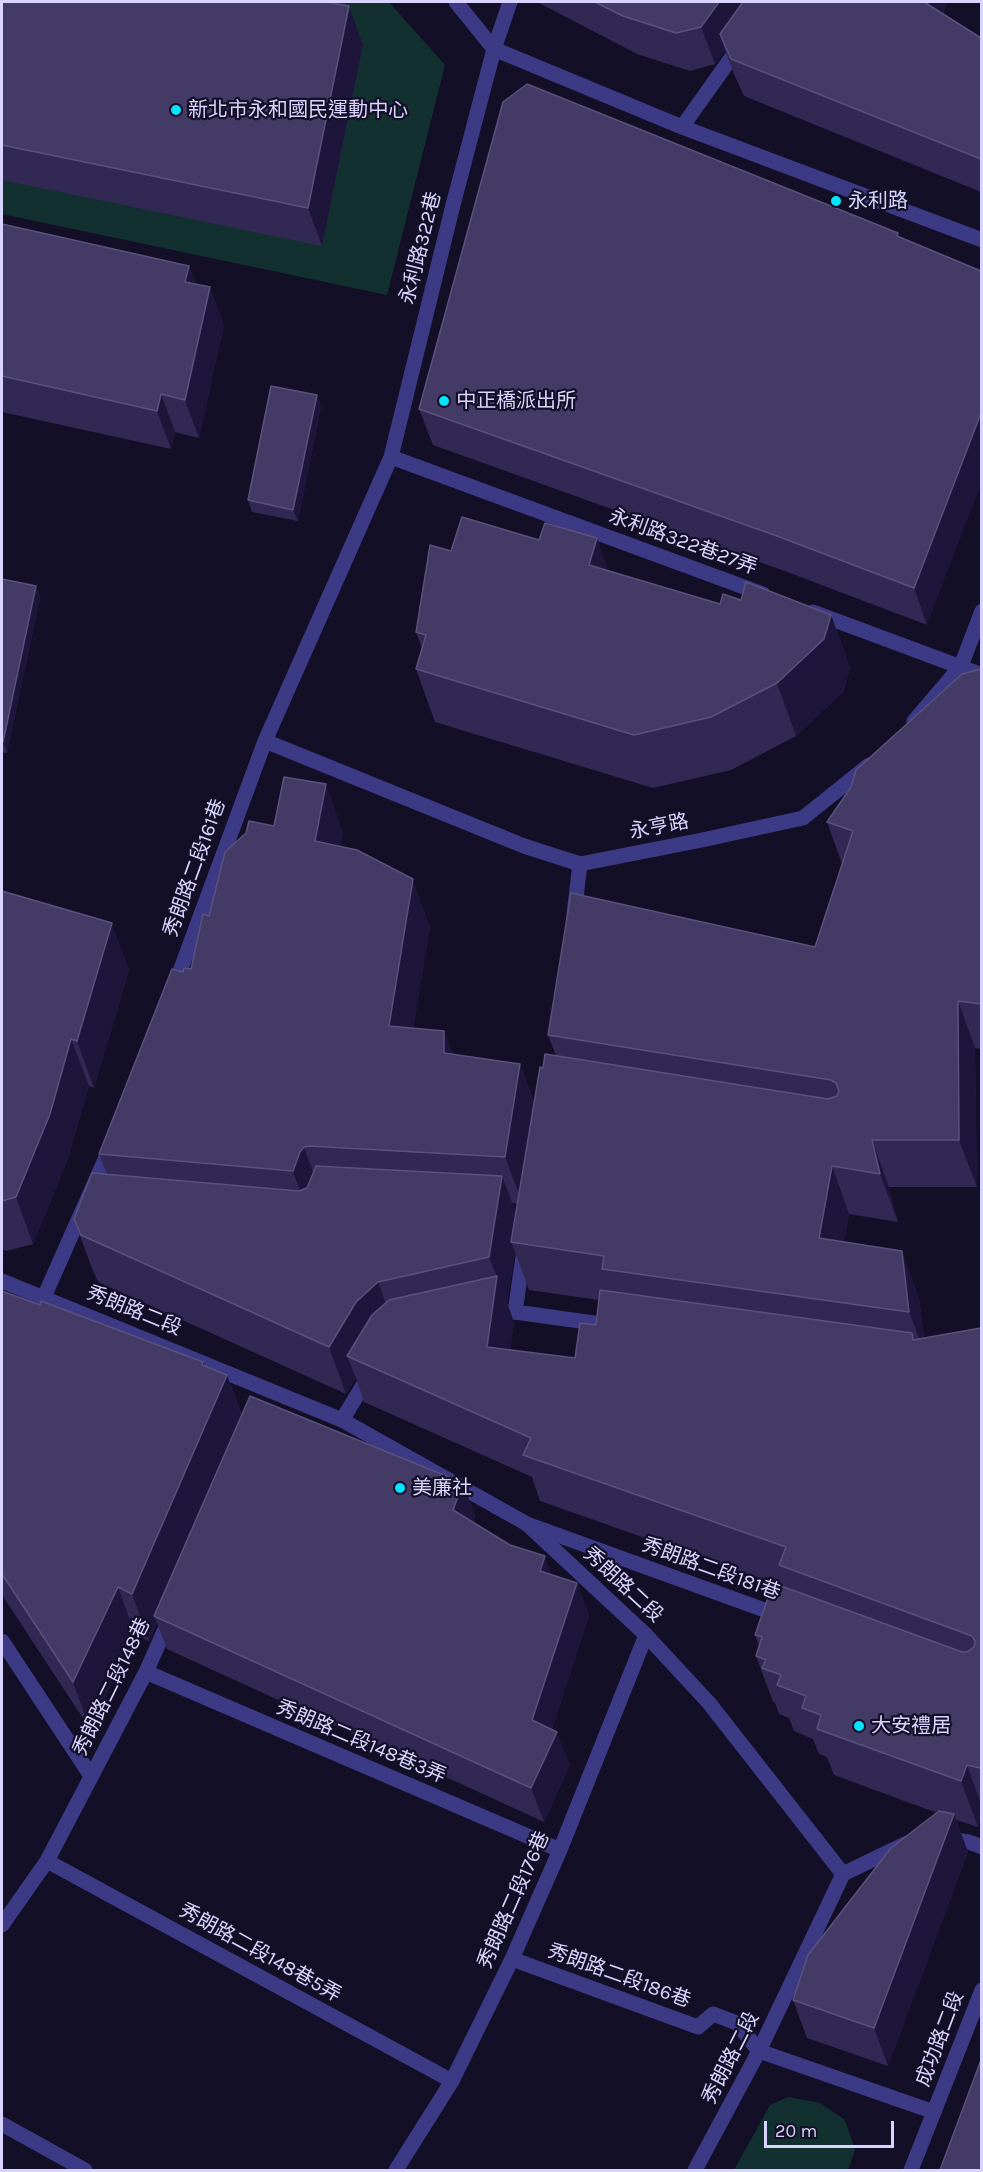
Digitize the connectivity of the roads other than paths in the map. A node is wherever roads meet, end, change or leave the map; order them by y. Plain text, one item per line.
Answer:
1 (456, 2) edge
2 (510, 2) edge
3 (751, 30) edge
4 (495, 49) junction
5 (682, 127) junction
6 (981, 240) edge
7 (391, 457) junction
8 (781, 600) edge
9 (803, 609) edge
10 (981, 611) edge
11 (961, 666) junction
12 (981, 675) edge
13 (906, 729) edge
14 (265, 741) junction
15 (882, 754) edge
16 (580, 864) junction
17 (572, 932) edge
18 (166, 1008) edge
19 (114, 1137) edge
20 (526, 1235) edge
21 (2, 1281) edge
22 (44, 1297) junction
23 (515, 1312) junction
24 (481, 1319) edge
25 (633, 1328) edge
26 (376, 1364) edge
27 (342, 1420) junction
28 (527, 1524) junction
29 (174, 1608) edge
30 (793, 1621) edge
31 (646, 1635) junction
32 (2, 1641) edge
33 (146, 1672) junction
34 (91, 1776) junction
35 (981, 1847) edge
36 (560, 1850) junction
37 (47, 1861) junction
38 (843, 1874) junction
39 (2, 1926) edge
40 (512, 1959) junction
41 (981, 1990) edge
42 (759, 2051) junction
43 (452, 2081) junction
44 (934, 2112) junction
45 (2, 2124) edge
46 (85, 2170) edge
47 (396, 2170) edge
48 (695, 2170) edge
49 (911, 2170) edge

1 - 4 street
2 - 4 street, 永利路322巷
3 - 5 street
4 - 5 street
4 - 7 street, 永利路322巷
5 - 6 street
7 - 8 street, 永利路322巷27弄
7 - 14 street, 秀朗路二段161巷
9 - 11 street
10 - 11 street
11 - 12 street
11 - 13 street
14 - 16 street, 永亨路
14 - 18 street, 秀朗路二段161巷
15 - 16 street, 永亨路
16 - 17 street
19 - 22 street
20 - 23 street
21 - 22 street, 秀朗路二段
22 - 27 street, 秀朗路二段
23 - 24 street
23 - 25 street
26 - 27 street
27 - 28 street, 秀朗路二段
28 - 30 street, 秀朗路二段181巷
28 - 31 street, 秀朗路二段
29 - 33 street, 秀朗路二段148巷
31 - 36 street, 秀朗路二段176巷
31 - 38 street, 秀朗路二段
32 - 34 street
33 - 34 street, 秀朗路二段148巷
33 - 36 street, 秀朗路二段148巷3弄
34 - 37 street, 秀朗路二段148巷
35 - 38 street
36 - 40 street, 秀朗路二段176巷
37 - 39 street, 秀朗路二段148巷
37 - 43 street, 秀朗路二段148巷5弄
38 - 42 street, 秀朗路二段
40 - 42 street, 秀朗路二段186巷
40 - 43 street, 秀朗路二段176巷
41 - 44 street, 成功路二段
42 - 44 street
42 - 48 street, 秀朗路二段
43 - 47 street, 秀朗路二段176巷
44 - 49 street, 成功路二段
45 - 46 street

